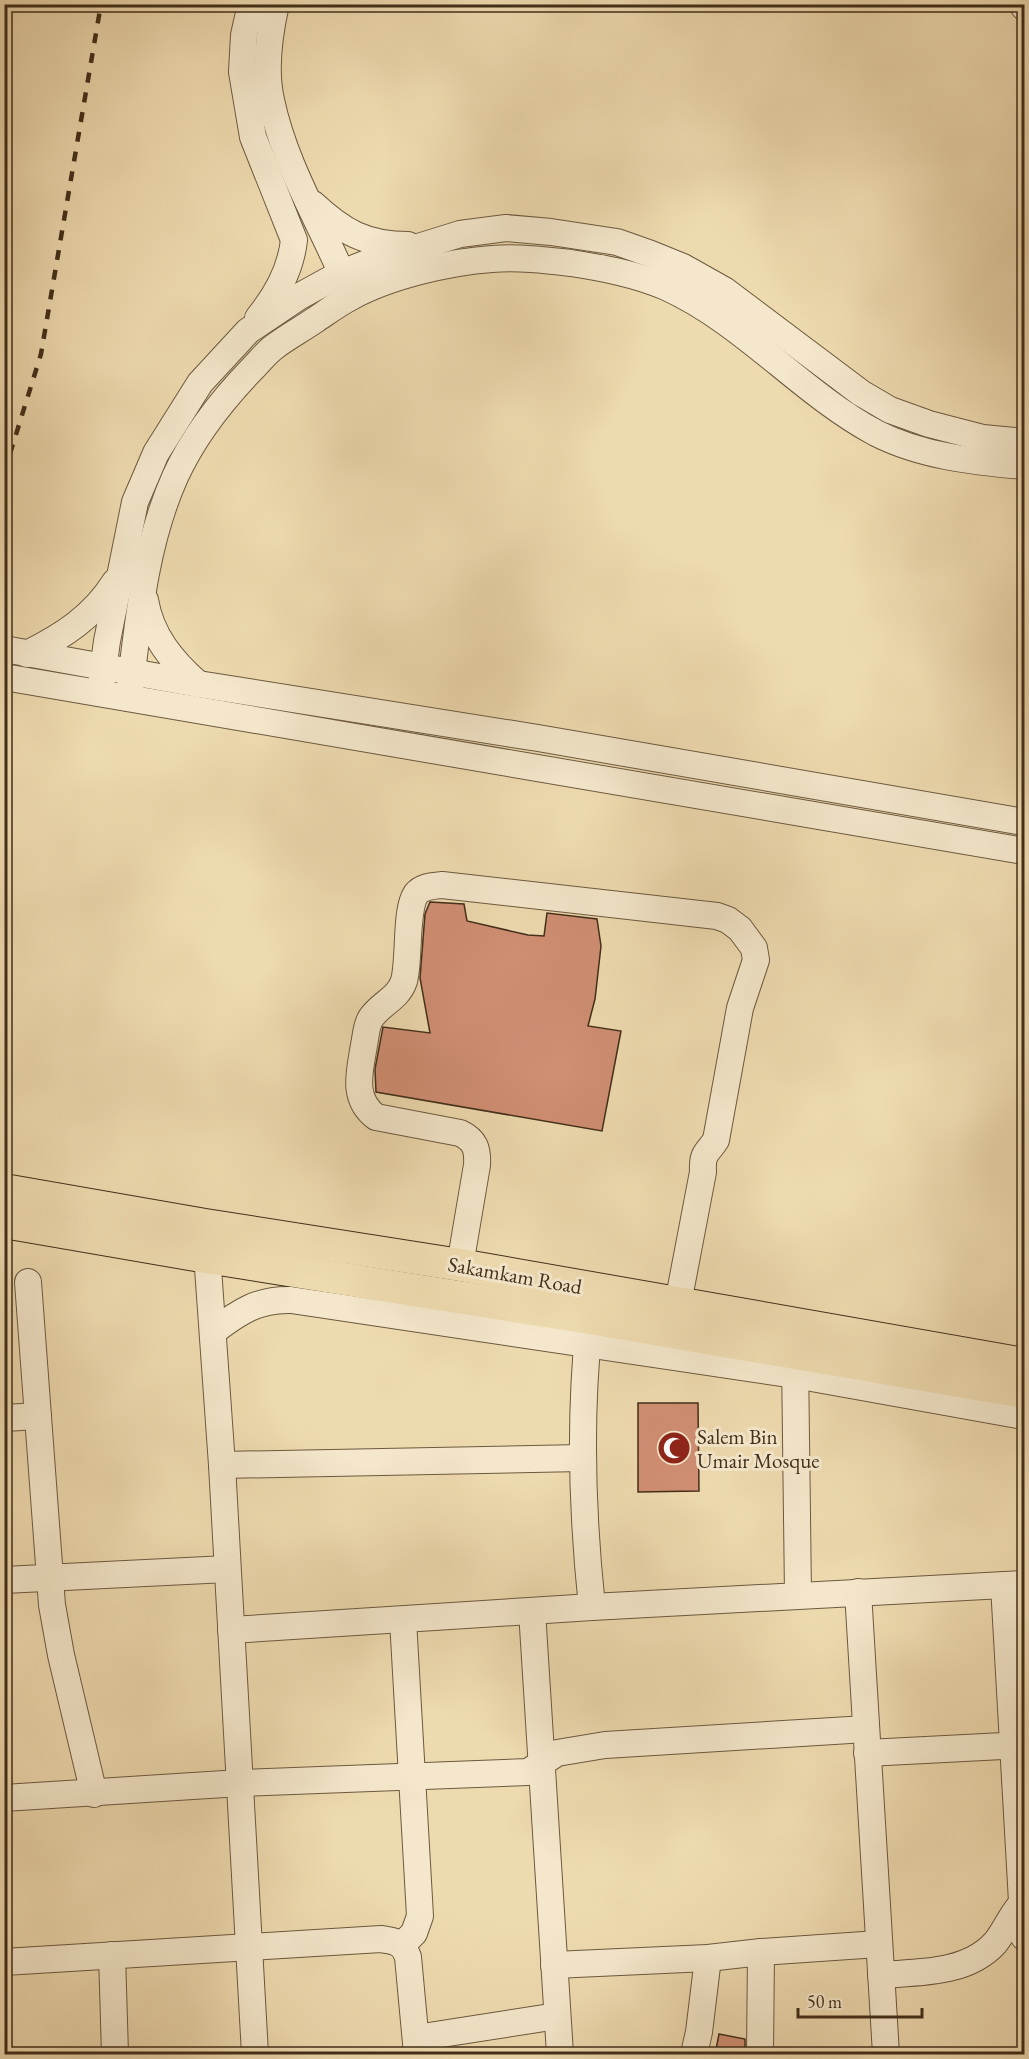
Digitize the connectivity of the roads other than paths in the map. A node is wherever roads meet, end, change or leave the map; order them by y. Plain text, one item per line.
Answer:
1 (251, 4) edge
2 (276, 4) edge
3 (305, 198) junction
4 (424, 244) junction
5 (342, 273) junction
6 (352, 296) junction
7 (248, 331) junction
8 (1024, 442) edge
9 (1024, 466) edge
10 (120, 574) junction
11 (144, 585) junction
12 (16, 651) edge
13 (103, 666) junction
14 (132, 672) junction
15 (4, 677) edge
16 (198, 684) junction
17 (100, 693) junction
18 (129, 698) junction
19 (1024, 822) edge
20 (1024, 851) edge
21 (4, 1190) edge
22 (4, 1222) edge
23 (205, 1225) junction
24 (207, 1257) junction
25 (460, 1265) junction
26 (28, 1282) dead end
27 (678, 1303) junction
28 (589, 1330) junction
29 (214, 1331) junction
30 (795, 1364) junction
31 (1024, 1364) edge
32 (1024, 1392) edge
33 (38, 1416) junction
34 (1024, 1416) edge
35 (4, 1418) edge
36 (582, 1458) junction
37 (222, 1465) junction
38 (227, 1569) junction
39 (50, 1577) junction
40 (4, 1580) edge
41 (1014, 1585) edge
42 (858, 1592) junction
43 (798, 1595) junction
44 (592, 1607) junction
45 (532, 1611) junction
46 (403, 1620) junction
47 (231, 1630) junction
48 (866, 1741) junction
49 (1019, 1745) edge
50 (543, 1762) junction
51 (412, 1776) junction
52 (240, 1783) junction
53 (94, 1794) junction
54 (4, 1798) edge
55 (1024, 1902) edge
56 (1024, 1937) edge
57 (878, 1944) junction
58 (402, 1945) junction
59 (248, 1946) junction
60 (761, 1952) junction
61 (112, 1955) junction
62 (708, 1958) junction
63 (4, 1962) edge
64 (554, 1965) junction
65 (881, 1975) junction
66 (557, 2016) junction
67 (416, 2046) edge
68 (115, 2055) edge
69 (255, 2055) edge
70 (560, 2055) edge
71 (694, 2055) edge
72 (760, 2055) edge
73 (886, 2055) edge

1 - 7 street
2 - 3 street
3 - 4 street
3 - 5 street
4 - 5 street
4 - 8 street
5 - 6 street
5 - 7 street
6 - 9 street
6 - 11 street
7 - 10 street
10 - 12 street
10 - 13 street
11 - 14 street
11 - 16 street
12 - 13 street
13 - 14 street
13 - 17 street
14 - 16 street
14 - 18 street
15 - 17 street
16 - 19 street
17 - 18 street
18 - 20 street
21 - 23 main road, Sakamkam Road
22 - 24 main road, Sakamkam Road
23 - 24 street
23 - 25 main road, Sakamkam Road
24 - 28 main road, Sakamkam Road
24 - 29 street
25 - 27 main road, Sakamkam Road
25 - 27 street
26 - 33 street
27 - 31 main road, Sakamkam Road
28 - 29 street
28 - 30 main road, Sakamkam Road
28 - 36 street
29 - 37 street
30 - 32 main road, Sakamkam Road
30 - 34 street
30 - 43 street
33 - 35 street
33 - 39 street
36 - 37 street
36 - 44 street
37 - 38 street
38 - 39 street
38 - 47 street
39 - 40 street
39 - 53 street
41 - 42 street
41 - 49 street
42 - 43 street
42 - 48 street
43 - 44 street
44 - 45 street
45 - 46 street
45 - 50 street
46 - 47 street
46 - 51 street
47 - 52 street
48 - 49 street
48 - 50 street
48 - 57 street
49 - 55 street
50 - 51 street
50 - 64 street
51 - 52 street
51 - 58 street
52 - 53 street
52 - 59 street
53 - 54 street
55 - 56 street
55 - 65 street
57 - 60 street
57 - 65 street
58 - 59 street
58 - 67 street
59 - 61 street
59 - 69 street
60 - 62 street
60 - 72 street
61 - 63 street
61 - 68 street
62 - 64 street
62 - 71 street
64 - 66 street
65 - 73 street
66 - 67 street
66 - 70 street

